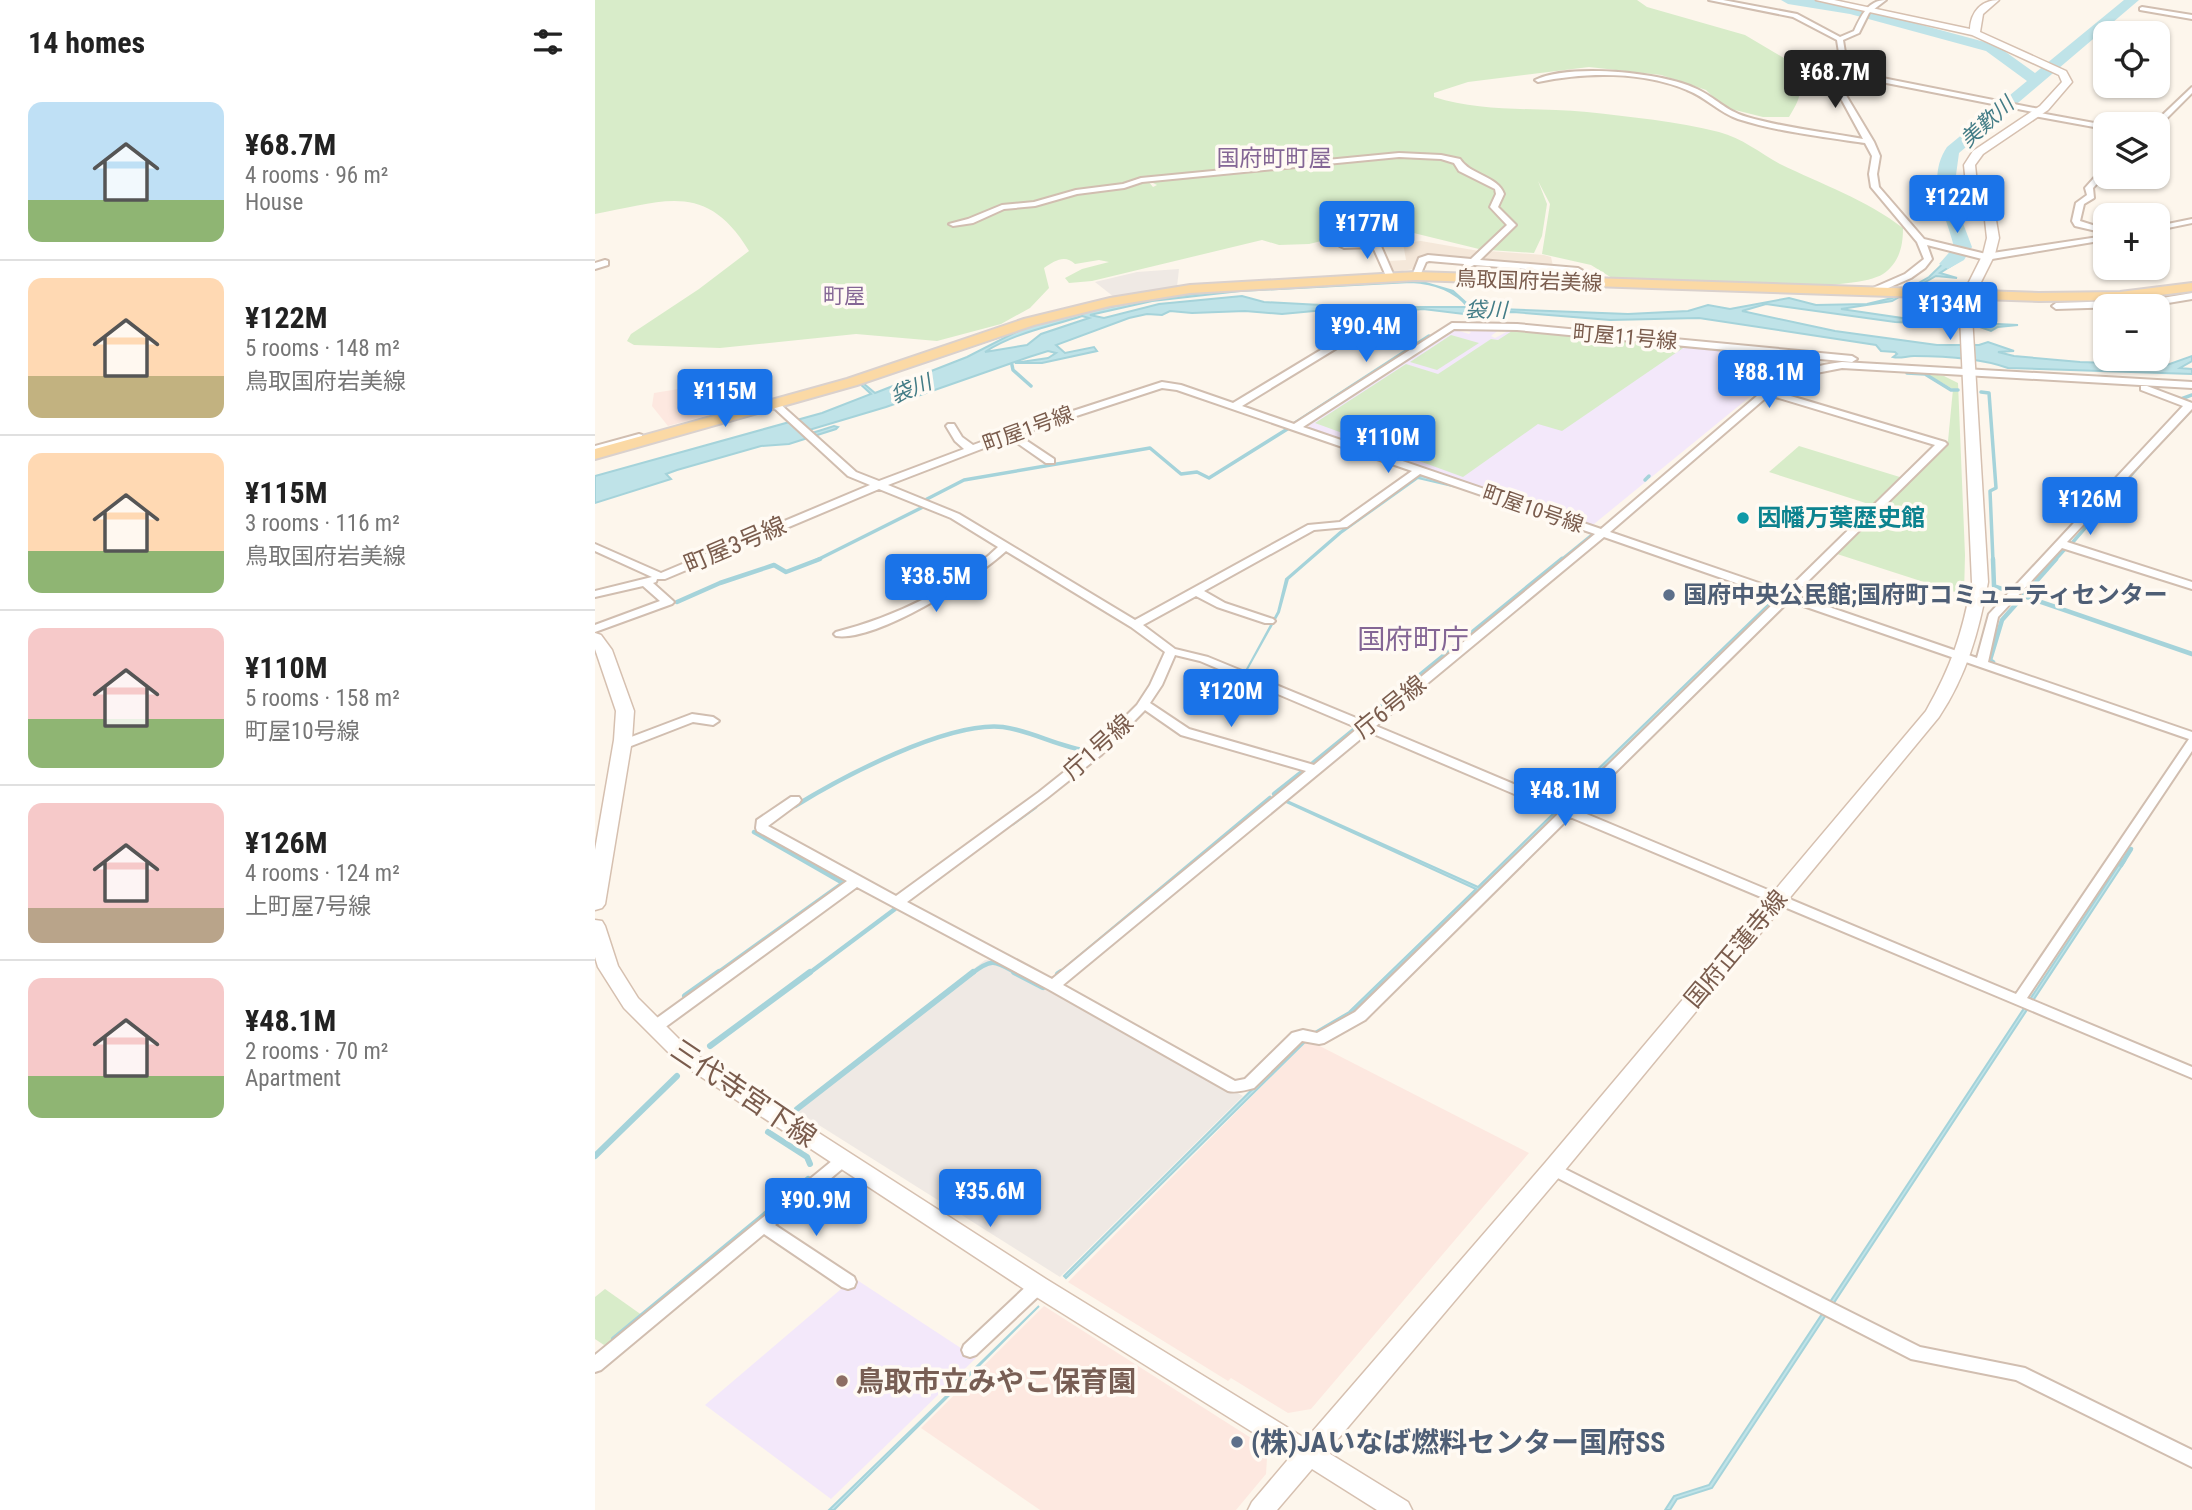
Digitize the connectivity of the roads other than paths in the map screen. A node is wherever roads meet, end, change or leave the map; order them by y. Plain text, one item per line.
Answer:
1 (1712, 0) edge
2 (1821, 0) edge
3 (1883, 0) edge
4 (1994, 0) edge
5 (2142, 9) dead end
6 (1868, 10) junction
7 (2192, 17) edge
8 (1975, 33) junction
9 (1840, 39) junction
10 (1840, 72) junction
11 (1538, 80) dead end
12 (2192, 89) edge
13 (2182, 96) junction
14 (2192, 98) edge
15 (2034, 111) junction
16 (2167, 112) edge
17 (2093, 124) edge
18 (1870, 142) junction
19 (2093, 184) edge
20 (2192, 221) edge
21 (953, 224) dead end
22 (2170, 226) edge
23 (2093, 228) edge
24 (2093, 240) edge
25 (1921, 241) junction
26 (1344, 246) dead end
27 (1986, 257) junction
28 (1474, 261) junction
29 (605, 262) dead end
30 (595, 266) edge
31 (1390, 276) junction
32 (1416, 276) junction
33 (1464, 278) junction
34 (1583, 283) junction
35 (2192, 287) edge
36 (1869, 293) junction
37 (1969, 295) junction
38 (2192, 296) edge
39 (2056, 306) dead end
40 (1342, 341) dead end
41 (1968, 367) junction
42 (1923, 369) junction
43 (2050, 377) junction
44 (852, 382) junction
45 (2192, 384) edge
46 (1183, 388) joint
47 (1767, 391) junction
48 (1235, 406) junction
49 (2190, 406) edge
50 (779, 407) junction
51 (951, 426) dead end
52 (1296, 427) junction
53 (1011, 434) junction
54 (971, 449) junction
55 (595, 451) edge
56 (1050, 461) dead end
57 (1419, 470) junction
58 (876, 486) junction
59 (1603, 533) junction
60 (2062, 544) junction
61 (1005, 546) junction
62 (595, 547) edge
63 (661, 577) junction
64 (645, 582) junction
65 (2192, 586) edge
66 (1197, 592) junction
67 (595, 594) edge
68 (1784, 597) junction
69 (1269, 621) dead end
70 (1135, 625) junction
71 (595, 629) edge
72 (840, 634) dead end
73 (595, 638) edge
74 (1171, 651) junction
75 (1972, 660) junction
76 (1144, 704) junction
77 (713, 720) dead end
78 (1366, 726) junction
79 (2192, 736) edge
80 (2192, 742) edge
81 (622, 745) junction
82 (1314, 769) junction
83 (795, 800) dead end
84 (1567, 810) junction
85 (856, 881) junction
86 (1777, 899) junction
87 (897, 902) junction
88 (595, 904) edge
89 (595, 926) edge
90 (1053, 986) junction
91 (2019, 1000) junction
92 (655, 1027) junction
93 (2192, 1073) edge
94 (843, 1160) junction
95 (1552, 1169) junction
96 (764, 1226) junction
97 (848, 1282) dead end
98 (1038, 1286) junction
99 (970, 1350) dead end
100 (599, 1356) edge
101 (1309, 1452) junction
102 (2192, 1459) edge
103 (1261, 1510) edge
104 (1399, 1510) edge

1 - 9 street
2 - 6 main road
3 - 6 street
4 - 8 main road
5 - 7 street
6 - 8 main road
6 - 9 street
8 - 15 main road, 国府正蓮寺線
9 - 10 street
10 - 15 street
10 - 18 street
11 - 18 street
12 - 13 street
13 - 14 street
13 - 16 street
15 - 17 street
15 - 27 main road, 国府正蓮寺線
18 - 25 street
19 - 23 street
20 - 22 street
21 - 28 street
24 - 27 street
25 - 27 street
25 - 36 street
26 - 31 street
27 - 37 main road, 国府正蓮寺線
28 - 32 street
28 - 33 street
28 - 34 street
29 - 30 street
31 - 32 main road, 鳥取国府岩美線
31 - 44 main road, 鳥取国府岩美線
32 - 33 main road, 鳥取国府岩美線
33 - 34 main road, 鳥取国府岩美線
34 - 36 main road, 鳥取国府岩美線
35 - 37 main road, 鳥取国府岩美線
36 - 37 main road, 鳥取国府岩美線
37 - 41 main road, 国府正蓮寺線
38 - 39 street
40 - 48 street
41 - 42 street, 町屋10号線
41 - 43 street, 町屋10号線
41 - 75 main road, 国府正蓮寺線
42 - 47 street, 町屋10号線
42 - 52 street, 町屋11号線
43 - 45 street
43 - 49 street
44 - 50 main road, 鳥取国府岩美線
44 - 55 street
46 - 48 street, 町屋10号線
46 - 53 street, 町屋1号線
47 - 59 street, 町屋10号線
47 - 68 street
48 - 52 street, 町屋10号線
49 - 60 street
50 - 55 main road, 鳥取国府岩美線
50 - 58 street
51 - 54 street
52 - 57 street, 町屋10号線
53 - 54 street, 町屋1号線
53 - 56 street
54 - 58 street, 町屋1号線
57 - 59 street, 町屋10号線
57 - 66 street
58 - 61 street
58 - 63 street, 町屋3号線
59 - 68 street
59 - 78 street, 庁6号線
60 - 65 street
60 - 75 street
61 - 70 street
61 - 72 street
62 - 63 street, 町屋3号線
63 - 64 street
64 - 67 street
64 - 71 street
66 - 69 street
66 - 70 street
68 - 75 street
68 - 84 street
70 - 74 street
73 - 81 main road
74 - 76 street, 庁1号線
74 - 78 street
75 - 79 street
75 - 86 main road, 国府正蓮寺線
76 - 82 street
76 - 87 street, 庁1号線
77 - 81 street
78 - 82 street, 庁6号線
78 - 84 street
80 - 91 street
81 - 88 main road
82 - 90 street, 庁6号線
83 - 85 street
84 - 86 street
84 - 90 street
85 - 87 street
85 - 92 street
86 - 91 street
86 - 95 main road, 国府正蓮寺線
87 - 90 street
89 - 92 main road, 三代寺宮下線
91 - 93 street
92 - 94 main road, 三代寺宮下線
94 - 96 street
94 - 98 main road, 三代寺宮下線
95 - 101 main road, 国府正蓮寺線
95 - 102 street
96 - 97 street
96 - 100 street
98 - 99 street
98 - 101 main road, 三代寺宮下線
101 - 103 main road, 国府正蓮寺線
101 - 104 main road, 三代寺宮下線

